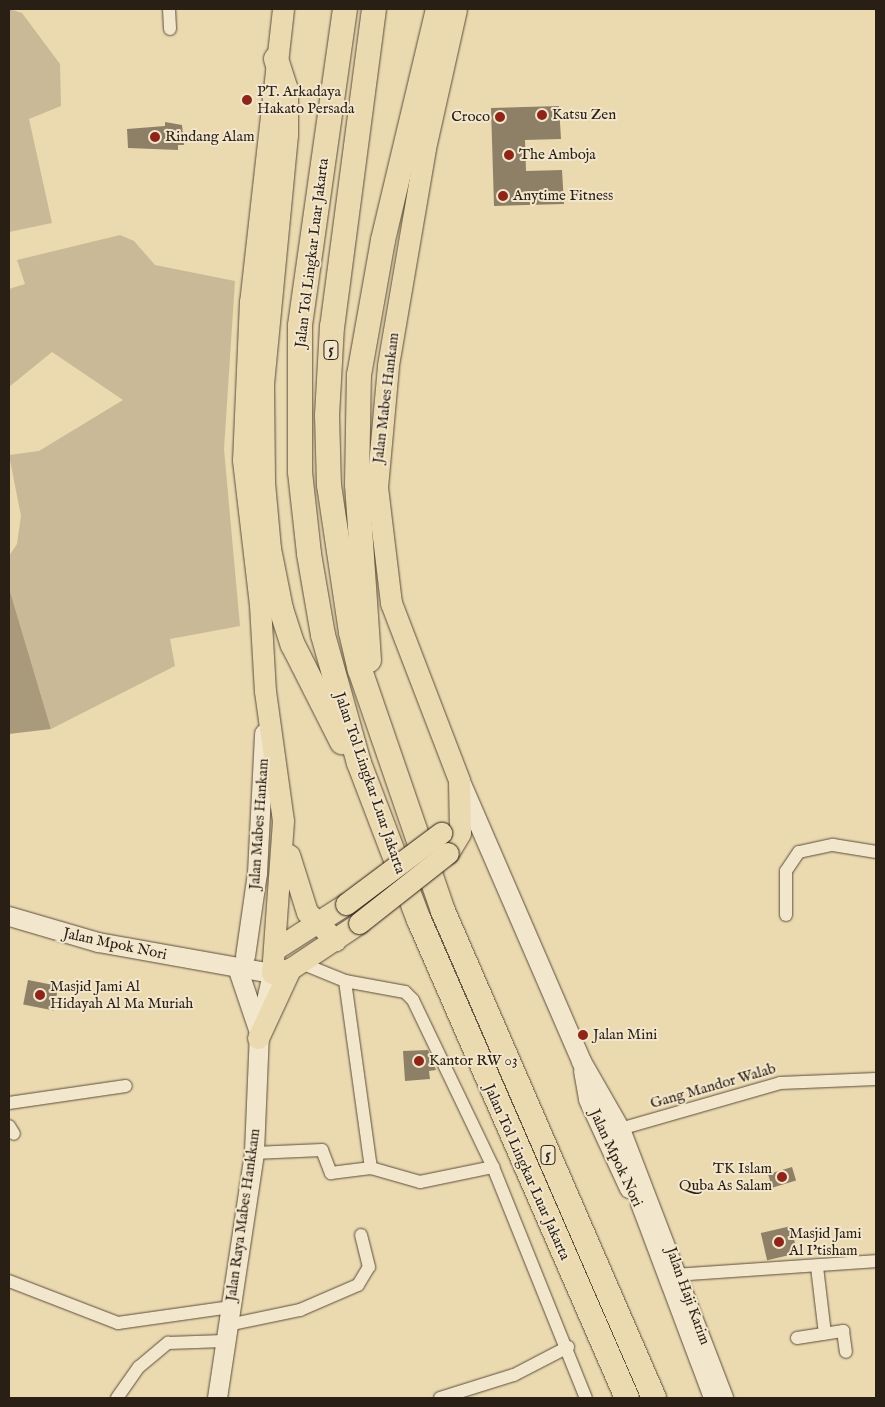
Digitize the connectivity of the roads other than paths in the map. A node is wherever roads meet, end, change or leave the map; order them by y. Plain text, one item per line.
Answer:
1 (169, 9) edge
2 (283, 9) edge
3 (345, 9) edge
4 (374, 9) edge
5 (438, 9) edge
6 (456, 9) edge
7 (170, 30) dead end
8 (276, 59) junction
9 (369, 689) junction
10 (265, 691) junction
11 (359, 762) junction
12 (459, 780) junction
13 (283, 821) junction
14 (450, 840) junction
15 (876, 852) edge
16 (502, 877) junction
17 (786, 915) dead end
18 (9, 916) edge
19 (320, 924) junction
20 (335, 940) junction
21 (274, 950) junction
22 (235, 962) junction
23 (287, 968) junction
24 (345, 981) junction
25 (258, 1036) junction
26 (581, 1061) junction
27 (876, 1079) edge
28 (126, 1086) dead end
29 (9, 1103) edge
30 (620, 1129) junction
31 (619, 1149) junction
32 (254, 1153) junction
33 (493, 1167) junction
34 (370, 1168) junction
35 (637, 1204) junction
36 (361, 1235) dead end
37 (666, 1250) junction
38 (876, 1261) edge
39 (816, 1267) junction
40 (673, 1276) junction
41 (9, 1281) edge
42 (228, 1324) junction
43 (825, 1334) junction
44 (797, 1338) dead end
45 (568, 1347) junction
46 (846, 1352) dead end
47 (717, 1395) edge
48 (117, 1398) edge
49 (217, 1398) edge
50 (440, 1398) edge
51 (586, 1398) edge
52 (627, 1398) edge
53 (654, 1398) edge

1 - 7 street
2 - 8 main road, Jalan Mabes Hankam
3 - 11 highway, Jalan Tol Lingkar Luar Jakarta / 5
4 - 9 highway, Jalan Tol Lingkar Luar Jakarta / 5
5 - 9 highway
6 - 12 main road, Jalan Mabes Hankam
8 - 10 main road, Jalan Mabes Hankam
8 - 11 highway
9 - 53 highway, Jalan Tol Lingkar Luar Jakarta / 5
10 - 13 main road, Jalan Mabes Hankam
10 - 22 main road, Jalan Mabes Hankam
11 - 52 highway, Jalan Tol Lingkar Luar Jakarta / 5
12 - 14 main road, Jalan Mabes Hankam
12 - 16 main road, Jalan Mabes Hankam
13 - 19 main road
13 - 21 main road, Jalan Mabes Hankam
14 - 16 main road
14 - 19 main road, bridge
14 - 20 main road, bridge
15 - 17 street
16 - 26 main road, Jalan Mpok Nori
18 - 22 main road, Jalan Mpok Nori
19 - 20 main road
19 - 21 main road
20 - 23 main road
21 - 22 main road, Jalan Mpok Nori
21 - 23 main road, Jalan Mabes Hankam
22 - 23 main road, Jalan Mpok Nori
22 - 25 main road
23 - 24 street
23 - 25 main road
24 - 33 street
24 - 34 street
25 - 32 main road, Jalan Raya Mabes Hankkam
26 - 30 main road, Jalan Mpok Nori
26 - 31 main road, Jalan Mpok Nori
27 - 30 street, Gang Mandor Walab
28 - 29 street
30 - 31 main road, Jalan Mpok Nori
31 - 35 main road, Jalan Mpok Nori
31 - 37 main road, Jalan Mpok Nori
32 - 34 street
32 - 42 main road, Jalan Raya Mabes Hankkam
33 - 34 street
33 - 45 street
35 - 37 main road, Jalan Mpok Nori
35 - 47 street, Jalan Haji Karim
36 - 42 street
37 - 40 main road, Jalan Mpok Nori
38 - 39 street
39 - 40 street
39 - 43 street
40 - 47 main road, Jalan Mpok Nori
41 - 42 street
42 - 48 street
42 - 49 main road, Jalan Raya Mabes Hankkam
43 - 44 street
43 - 46 street
45 - 50 street
45 - 51 street

